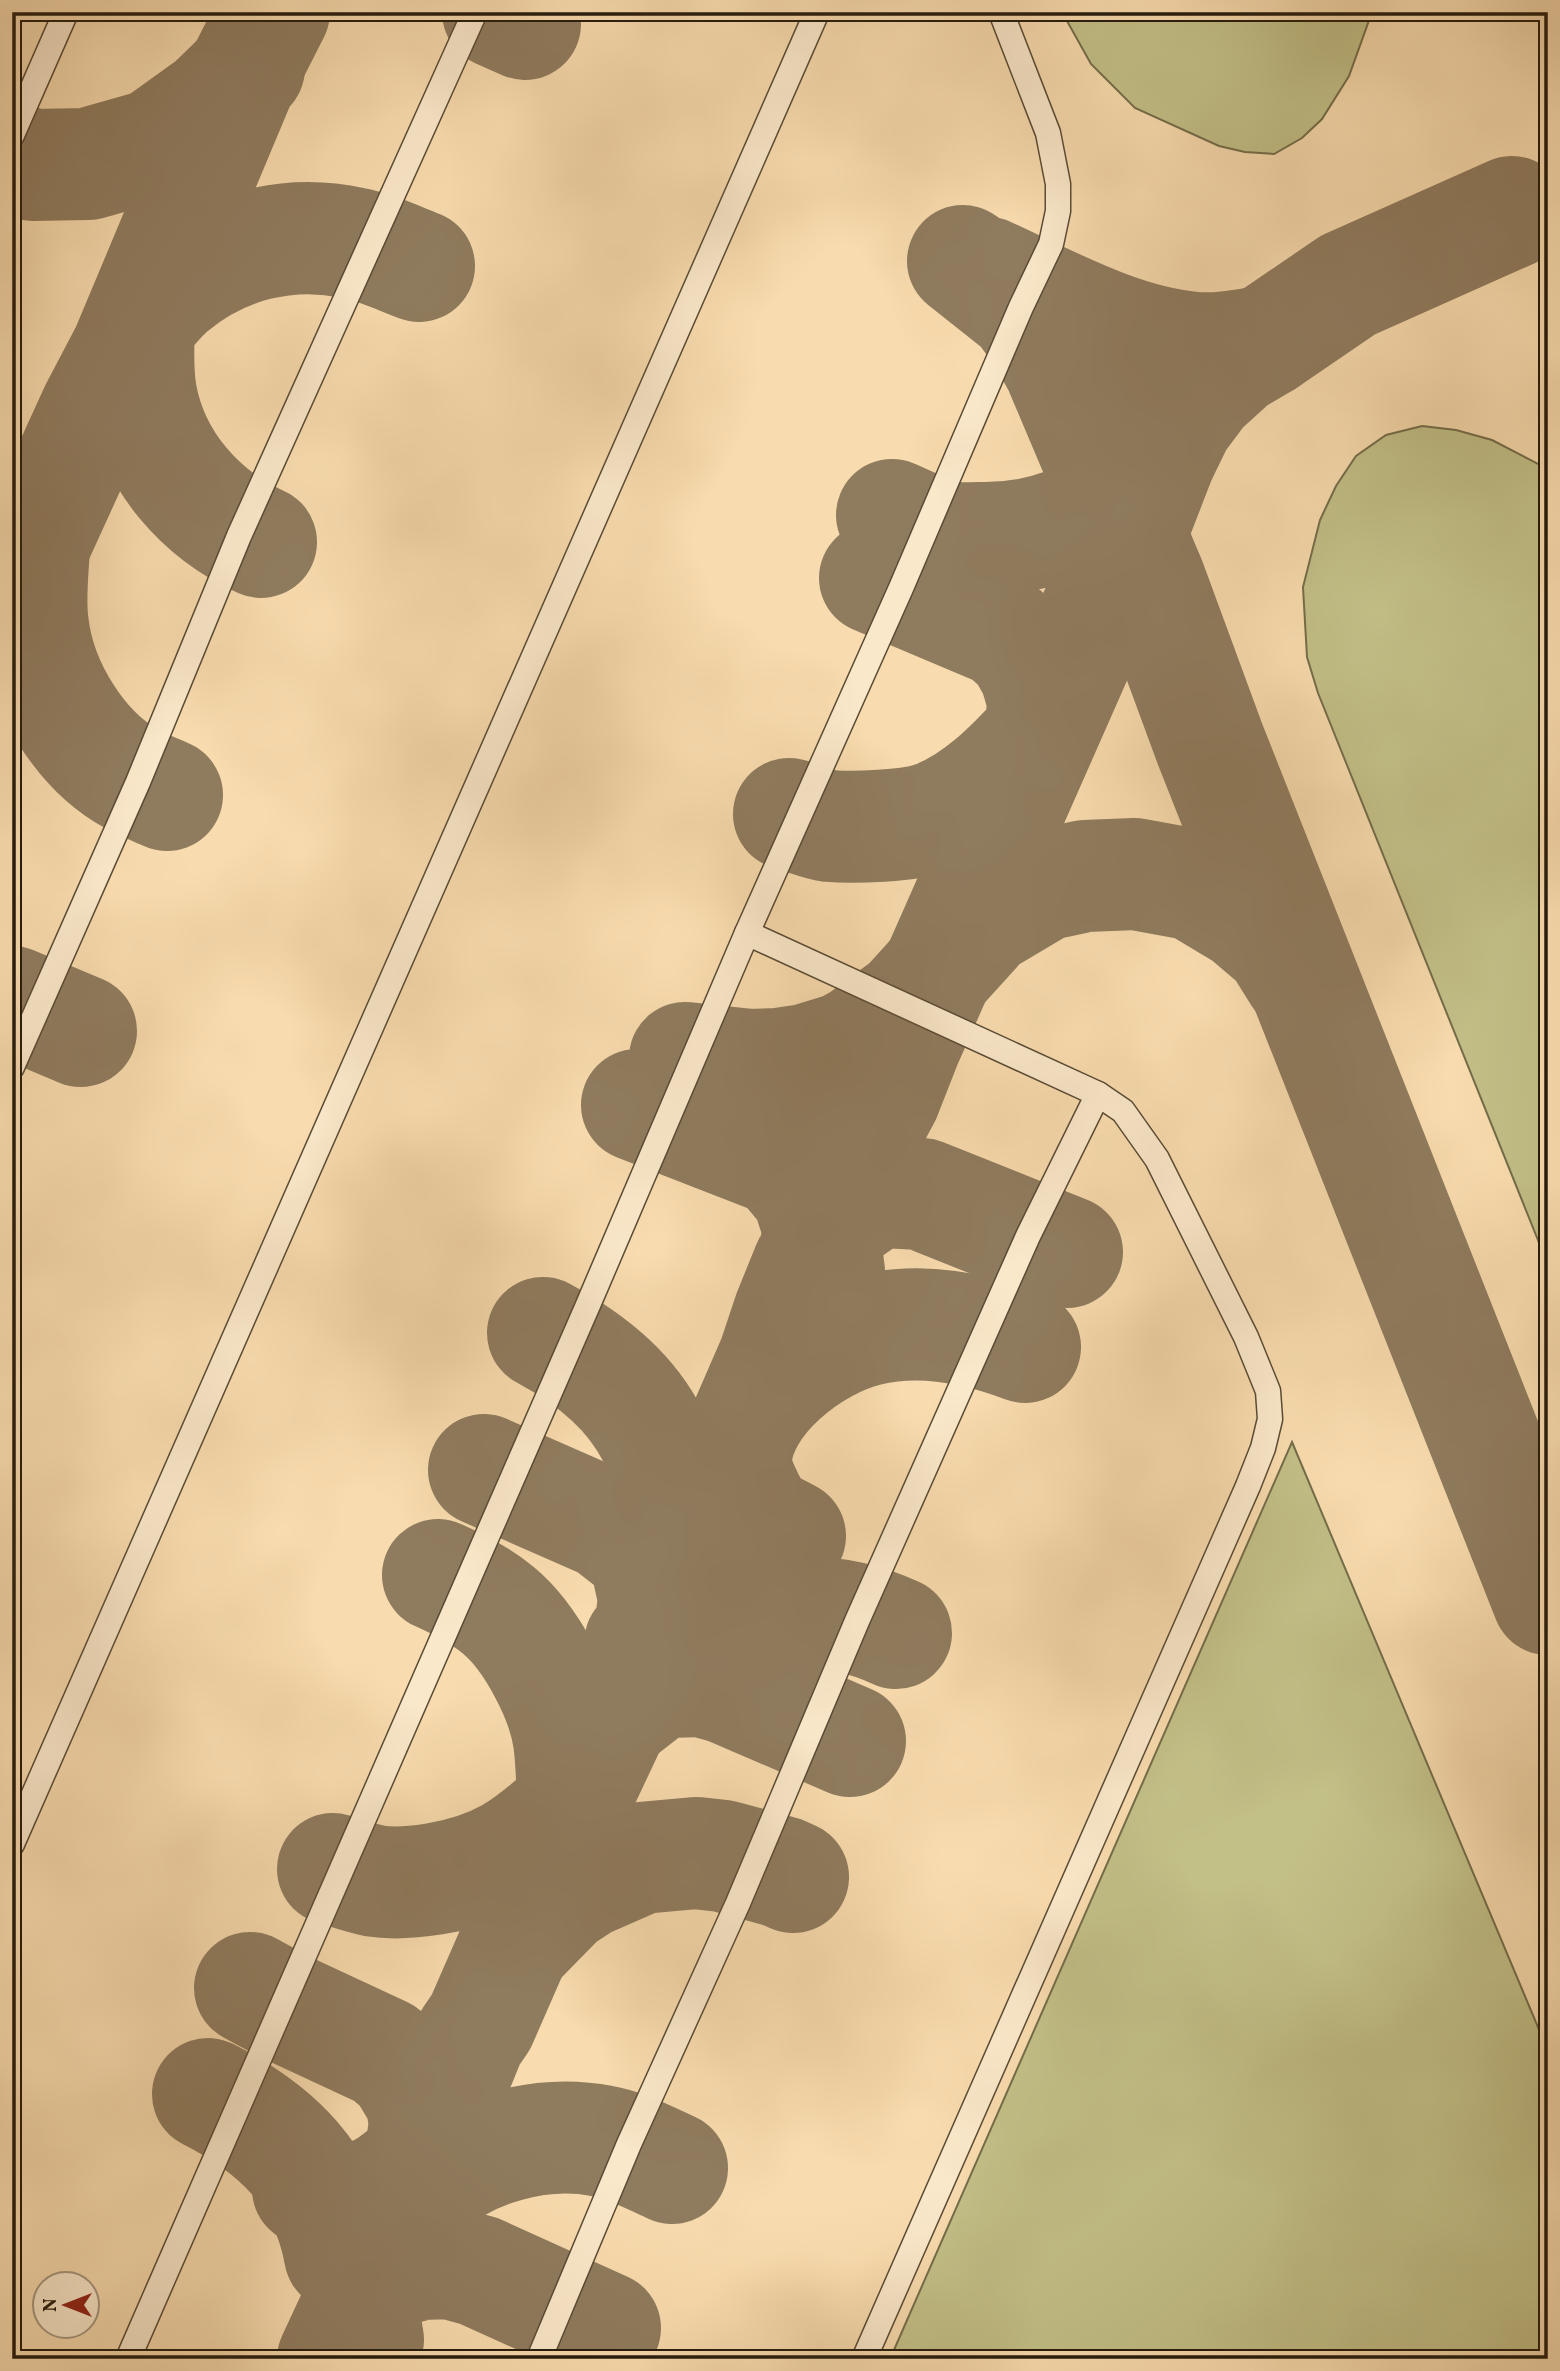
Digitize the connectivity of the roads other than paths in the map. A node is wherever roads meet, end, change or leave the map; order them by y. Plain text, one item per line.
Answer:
1 (65, 12) edge
2 (475, 12) edge
3 (817, 12) edge
4 (1001, 12) edge
5 (12, 135) edge
6 (747, 933) junction
7 (12, 1068) edge
8 (1098, 1094) junction
9 (12, 1844) edge
10 (128, 2359) edge
11 (539, 2359) edge
12 (864, 2359) edge

1 - 5 lane
2 - 7 lane
3 - 9 lane
4 - 6 lane
6 - 8 lane
6 - 10 lane
8 - 11 lane
8 - 12 lane

